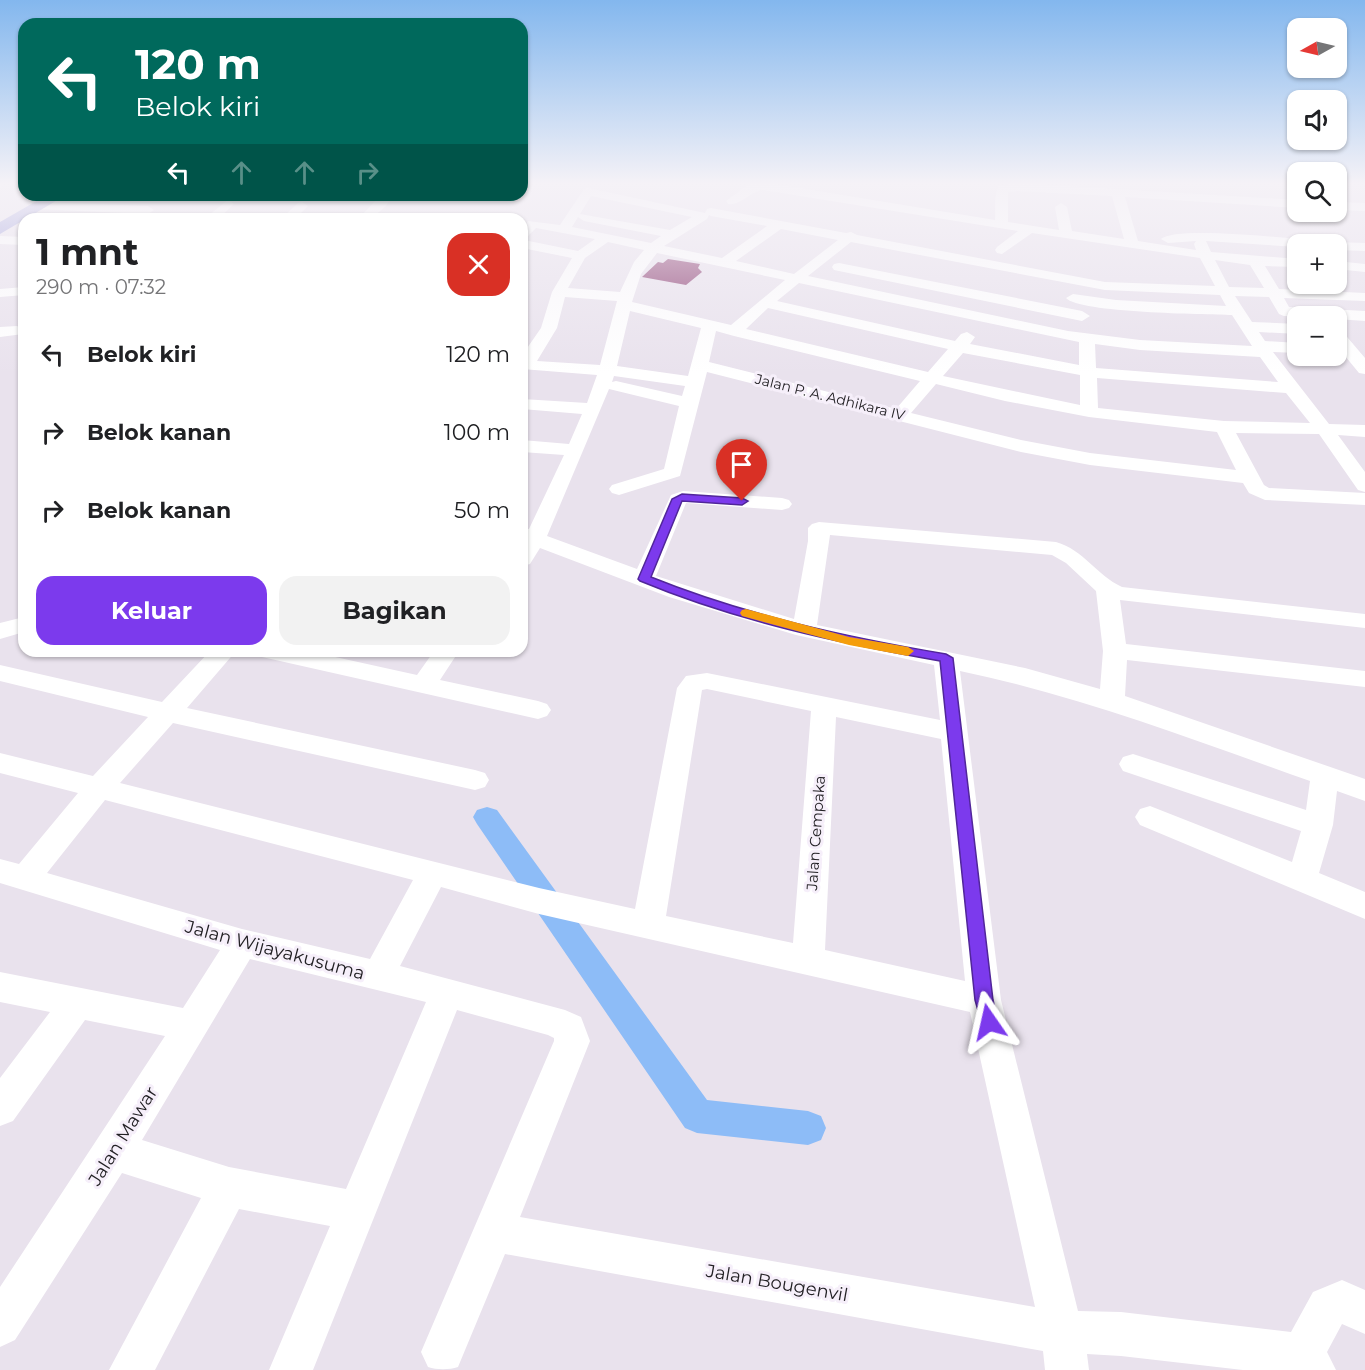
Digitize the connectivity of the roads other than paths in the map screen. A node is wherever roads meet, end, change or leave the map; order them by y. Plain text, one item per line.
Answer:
1 (531, 246) edge
2 (593, 246) edge
3 (640, 246) edge
4 (659, 246) edge
5 (748, 246) edge
6 (838, 246) edge
7 (893, 246) joint
8 (1007, 246) edge
9 (1130, 246) edge
10 (1146, 246) edge
11 (1151, 246) edge
12 (1202, 246) edge
13 (1347, 246) edge
14 (810, 247) dead end
15 (1365, 247) edge
16 (987, 248) dead end
17 (654, 249) junction
18 (1148, 249) junction
19 (1002, 250) junction
20 (832, 251) junction
21 (1018, 253) dead end
22 (1205, 255) junction
23 (580, 256) junction
24 (883, 261) junction
25 (1256, 261) junction
26 (1287, 262) edge
27 (723, 264) junction
28 (1347, 266) edge
29 (839, 267) dead end
30 (1365, 268) edge
31 (864, 272) junction
32 (1136, 273) dead end
33 (1163, 274) dead end
34 (956, 275) dead end
35 (1196, 275) dead end
36 (1215, 276) junction
37 (1264, 277) junction
38 (1286, 278) dead end
39 (795, 279) junction
40 (1347, 279) edge
41 (1365, 280) edge
42 (1106, 286) junction
43 (944, 288) junction
44 (1226, 291) junction
45 (18, 292) edge
46 (559, 292) junction
47 (0, 293) edge
48 (1274, 293) junction
49 (1059, 295) dead end
50 (1365, 297) edge
51 (625, 301) junction
52 (1094, 302) junction
53 (765, 303) junction
54 (920, 305) junction
55 (1237, 311) junction
56 (1082, 316) junction
57 (1365, 316) edge
58 (981, 319) junction
59 (710, 325) junction
60 (1247, 327) junction
61 (1287, 329) edge
62 (890, 330) junction
63 (17, 331) dead end
64 (734, 331) junction
65 (0, 332) edge
66 (1347, 332) edge
67 (1356, 332) dead end
68 (1068, 336) junction
69 (1087, 339) junction
70 (959, 347) junction
71 (1287, 348) edge
72 (1262, 349) junction
73 (1350, 351) edge
74 (528, 362) edge
75 (859, 362) junction
76 (528, 365) edge
77 (700, 365) junction
78 (1365, 369) edge
79 (1088, 372) junction
80 (616, 378) junction
81 (933, 379) junction
82 (1291, 388) junction
83 (692, 393) junction
84 (528, 404) edge
85 (593, 409) junction
86 (1089, 412) junction
87 (900, 415) junction
88 (1224, 427) junction
89 (1324, 429) junction
90 (1365, 431) edge
91 (528, 446) edge
92 (575, 450) junction
93 (1250, 478) junction
94 (1363, 478) edge
95 (619, 489) dead end
96 (1365, 499) edge
97 (782, 504) dead end
98 (528, 537) edge
99 (645, 579) junction
100 (1107, 590) junction
101 (1365, 621) edge
102 (18, 626) edge
103 (804, 630) junction
104 (0, 631) edge
105 (1115, 651) junction
106 (219, 657) edge
107 (297, 657) edge
108 (443, 657) edge
109 (946, 658) junction
110 (0, 673) edge
111 (1365, 679) edge
112 (422, 686) junction
113 (1112, 701) junction
114 (824, 705) junction
115 (538, 710) dead end
116 (169, 713) junction
117 (954, 732) junction
118 (0, 763) edge
119 (1133, 764) dead end
120 (1325, 775) junction
121 (475, 780) dead end
122 (99, 788) junction
123 (1365, 790) edge
124 (1150, 817) dead end
125 (1318, 825) junction
126 (433, 873) junction
127 (13, 874) edge
128 (1302, 879) junction
129 (1365, 906) edge
130 (648, 925) junction
131 (242, 943) junction
132 (808, 961) junction
133 (378, 976) junction
134 (0, 987) edge
135 (447, 992) junction
136 (984, 1000) junction
137 (78, 1002) junction
138 (191, 1026) junction
139 (0, 1108) edge
140 (114, 1152) junction
141 (229, 1188) junction
142 (357, 1211) junction
143 (493, 1232) junction
144 (1365, 1313) edge
145 (0, 1325) edge
146 (1064, 1351) edge
147 (443, 1352) dead end
148 (1308, 1363) edge
149 (131, 1370) edge
150 (291, 1370) edge

1 - 23 street
2 - 23 street
3 - 17 street
4 - 17 street
5 - 27 street
6 - 20 street
7 - 24 street
7 - 42 street
8 - 19 street
9 - 18 street
10 - 18 street
11 - 18 street
12 - 22 street
13 - 15 street
14 - 20 street
16 - 19 street
17 - 27 street
17 - 51 street
18 - 22 street
19 - 21 street
20 - 24 street
20 - 39 street
22 - 25 street
22 - 36 street
23 - 46 street
24 - 31 street
25 - 26 street
25 - 37 street
27 - 39 street
28 - 30 street
29 - 31 street
31 - 43 street
32 - 33 street
34 - 43 street
35 - 36 street
36 - 44 street
37 - 38 street
37 - 48 street
39 - 53 street
39 - 54 street
40 - 41 street
42 - 44 street
42 - 52 street
43 - 54 street
43 - 56 street
44 - 48 street
44 - 55 street
45 - 47 street
46 - 51 street
46 - 74 street
48 - 50 street
48 - 57 street
49 - 52 street
51 - 59 street
51 - 80 street
52 - 55 street
52 - 56 street
53 - 62 street
53 - 64 street
54 - 58 street
54 - 62 street
55 - 60 street
56 - 68 street
58 - 68 street
58 - 70 street
59 - 64 street
59 - 77 street
60 - 61 street
60 - 72 street
62 - 70 street
62 - 75 street
63 - 65 street
64 - 75 street
66 - 67 street
68 - 69 street
69 - 72 street
69 - 79 street
70 - 79 street
70 - 81 street
71 - 72 street
72 - 82 street
73 - 78 street
75 - 81 street
76 - 80 street
77 - 83 street
77 - 87 street, Jalan P. A. Adhikara IV
79 - 82 street
79 - 86 street
80 - 83 street
80 - 85 street
81 - 86 street
81 - 87 street
82 - 89 street
83 - 95 street
84 - 85 street
85 - 92 street
86 - 88 street
87 - 93 street, Jalan P. A. Adhikara IV
88 - 89 street
88 - 93 street
89 - 90 street
89 - 94 street
91 - 92 street
92 - 98 street
93 - 96 street
97 - 99 street
98 - 99 street
99 - 103 street
100 - 101 street
100 - 103 street
100 - 105 street
102 - 104 street
103 - 109 street
105 - 111 street
105 - 113 street
106 - 116 street
107 - 112 street
108 - 112 street
109 - 113 street
109 - 117 street
110 - 116 street
112 - 115 street
113 - 120 street
114 - 117 street
114 - 130 street
114 - 132 street, Jalan Cempaka
116 - 121 street
116 - 122 street
117 - 136 street
118 - 122 street
119 - 125 street
120 - 123 street
120 - 125 street
122 - 126 street
122 - 127 street
124 - 128 street
125 - 128 street
126 - 130 street
126 - 133 street
127 - 131 street, Jalan Wijayakusuma
128 - 129 street
130 - 132 street
131 - 133 street, Jalan Wijayakusuma
131 - 138 street, Jalan Mawar
132 - 136 street
133 - 135 street, Jalan Wijayakusuma
134 - 137 street
135 - 142 street
135 - 143 street, Jalan Wijayakusuma
136 - 146 street
137 - 138 street
137 - 139 street
138 - 140 street, Jalan Mawar
140 - 141 street
140 - 145 street, Jalan Mawar
141 - 142 street
141 - 149 street
142 - 150 street
143 - 146 street, Jalan Bougenvil
143 - 147 street
144 - 148 street
146 - 148 street, Jalan Bougenvil

